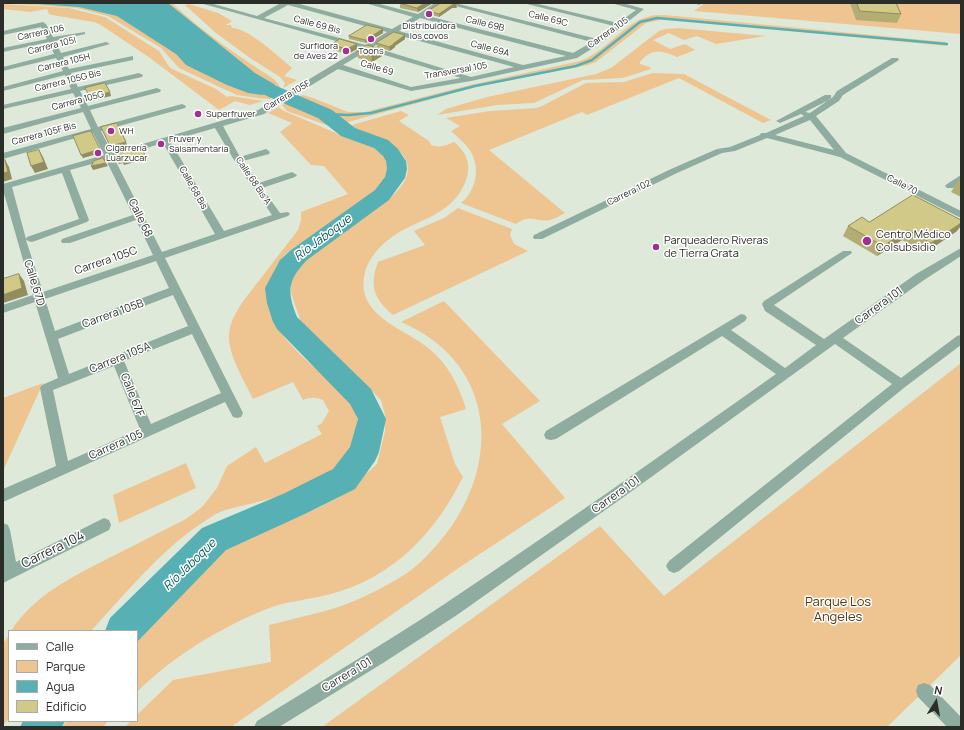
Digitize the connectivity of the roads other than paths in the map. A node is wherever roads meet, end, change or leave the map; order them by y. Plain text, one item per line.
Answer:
1 (203, 3) edge
2 (288, 3) edge
3 (368, 3) edge
4 (440, 3) edge
5 (447, 3) edge
6 (526, 3) edge
7 (614, 3) edge
8 (632, 5) edge
9 (418, 16) junction
10 (258, 18) junction
11 (619, 25) junction
12 (394, 32) junction
13 (3, 33) edge
14 (83, 33) dead end
15 (50, 40) junction
16 (598, 41) junction
17 (106, 44) dead end
18 (368, 48) junction
19 (3, 50) edge
20 (58, 54) junction
21 (574, 56) junction
22 (130, 58) dead end
23 (895, 60) dead end
24 (337, 66) junction
25 (523, 67) junction
26 (3, 69) edge
27 (66, 72) junction
28 (139, 74) dead end
29 (471, 79) junction
30 (3, 89) edge
31 (411, 89) joint
32 (76, 90) junction
33 (157, 90) dead end
34 (840, 93) junction
35 (182, 106) dead end
36 (3, 107) edge
37 (85, 109) junction
38 (800, 111) junction
39 (811, 116) junction
40 (218, 125) junction
41 (3, 130) edge
42 (96, 130) junction
43 (757, 132) junction
44 (766, 136) junction
45 (165, 140) junction
46 (266, 152) dead end
47 (720, 152) junction
48 (843, 155) junction
49 (3, 156) edge
50 (109, 157) junction
51 (238, 160) junction
52 (65, 169) junction
53 (292, 175) dead end
54 (961, 178) edge
55 (5, 186) edge
56 (258, 186) junction
57 (950, 186) dead end
58 (281, 215) joint
59 (961, 215) edge
60 (139, 216) junction
61 (221, 235) junction
62 (538, 237) dead end
63 (32, 239) dead end
64 (66, 241) dead end
65 (961, 250) edge
66 (847, 252) dead end
67 (158, 256) junction
68 (176, 290) junction
69 (38, 297) junction
70 (3, 309) edge
71 (741, 318) dead end
72 (195, 328) junction
73 (722, 330) junction
74 (51, 337) junction
75 (961, 339) edge
76 (829, 342) junction
77 (117, 359) junction
78 (785, 374) junction
79 (65, 380) junction
80 (901, 384) junction
81 (228, 395) junction
82 (237, 413) dead end
83 (147, 431) junction
84 (551, 435) dead end
85 (64, 469) junction
86 (3, 496) edge
87 (104, 525) dead end
88 (3, 530) edge
89 (674, 566) dead end
90 (7, 573) edge
91 (924, 691) dead end
92 (263, 727) edge
93 (959, 727) edge

1 - 10 street, Calle 69 Bis
2 - 10 street
2 - 12 street, Calle 69A
3 - 9 street, Calle 69B
4 - 9 street, Carrera 105F
5 - 16 street, Calle 69C
6 - 11 street
7 - 8 street
8 - 11 street, Carrera 105
9 - 12 street, Carrera 105F
9 - 21 street, Calle 69B
10 - 18 street, Calle 69 Bis
11 - 16 street, Carrera 105
12 - 18 street, Carrera 105F
12 - 25 street, Calle 69A
13 - 15 street, Calle 68
14 - 15 street, Carrera 106
15 - 19 street, Carrera 106
15 - 20 street, Calle 68
16 - 21 street, Carrera 105
17 - 20 street, Carrera 105I
18 - 24 street, Carrera 105F
18 - 29 street, Calle 69 Bis
20 - 26 street, Carrera 105I
20 - 27 street, Calle 68
21 - 25 street, Transversal 105
22 - 27 street, Carrera 105H
23 - 34 street, Carrera 102
24 - 31 street, Calle 69
24 - 40 street, Carrera 105F
25 - 29 street, Transversal 105
27 - 30 street, Carrera 105H
27 - 32 street, Calle 68
28 - 32 street, Carrera 105G Bis
29 - 31 street, Transversal 105
32 - 36 street, Carrera 105G Bis
32 - 37 street, Calle 68
33 - 37 street, Carrera 105G
34 - 38 street, Carrera 102
34 - 39 street, Carrera 102
35 - 42 street, Carrera 105F Bis
37 - 41 street, Carrera 105G
37 - 42 street, Calle 68
38 - 39 street, Calle 70
38 - 43 street, Carrera 102
39 - 44 street, Carrera 102
39 - 48 street, Calle 70
40 - 45 street, Carrera 105F
40 - 51 street, Calle 68 Bis A
42 - 49 street, Carrera 105F Bis
42 - 50 street, Calle 68
43 - 44 street, Calle 70
43 - 47 street, Carrera 102
44 - 47 street, Carrera 102
44 - 48 street, Calle 70
45 - 50 street, Carrera 105F
45 - 61 street, Calle 68 Bis
46 - 51 street
47 - 62 street, Carrera 102
48 - 59 street, Calle 70
50 - 52 street, Carrera 105F
50 - 60 street, Calle 68
51 - 56 street, Calle 68 Bis A
52 - 55 street, Carrera 105F
52 - 63 street
53 - 56 street
54 - 57 street
55 - 69 street, Calle 67D
56 - 58 street, Calle 68 Bis A
58 - 61 street, Carrera 105C
60 - 64 street
60 - 67 street, Calle 68
61 - 67 street, Carrera 105C
65 - 76 street, Carrera 101
66 - 76 street
67 - 68 street, Calle 68
67 - 69 street, Carrera 105C
68 - 72 street, Calle 68
68 - 74 street, Carrera 105B
69 - 70 street, Carrera 105C
69 - 74 street, Calle 67D
71 - 73 street
72 - 77 street, Carrera 105A
72 - 81 street, Calle 68
73 - 78 street
73 - 84 street
74 - 79 street, Calle 67D
75 - 80 street
76 - 78 street, Carrera 101
76 - 80 street
77 - 79 street, Carrera 105A
77 - 83 street, Calle 67F
78 - 92 street, Carrera 101
79 - 85 street, Carrera 105A
80 - 89 street
81 - 82 street, Calle 68
81 - 83 street, Carrera 105
83 - 85 street, Carrera 105
85 - 86 street, Carrera 105
87 - 90 street, Carrera 104
88 - 90 street
91 - 93 street

